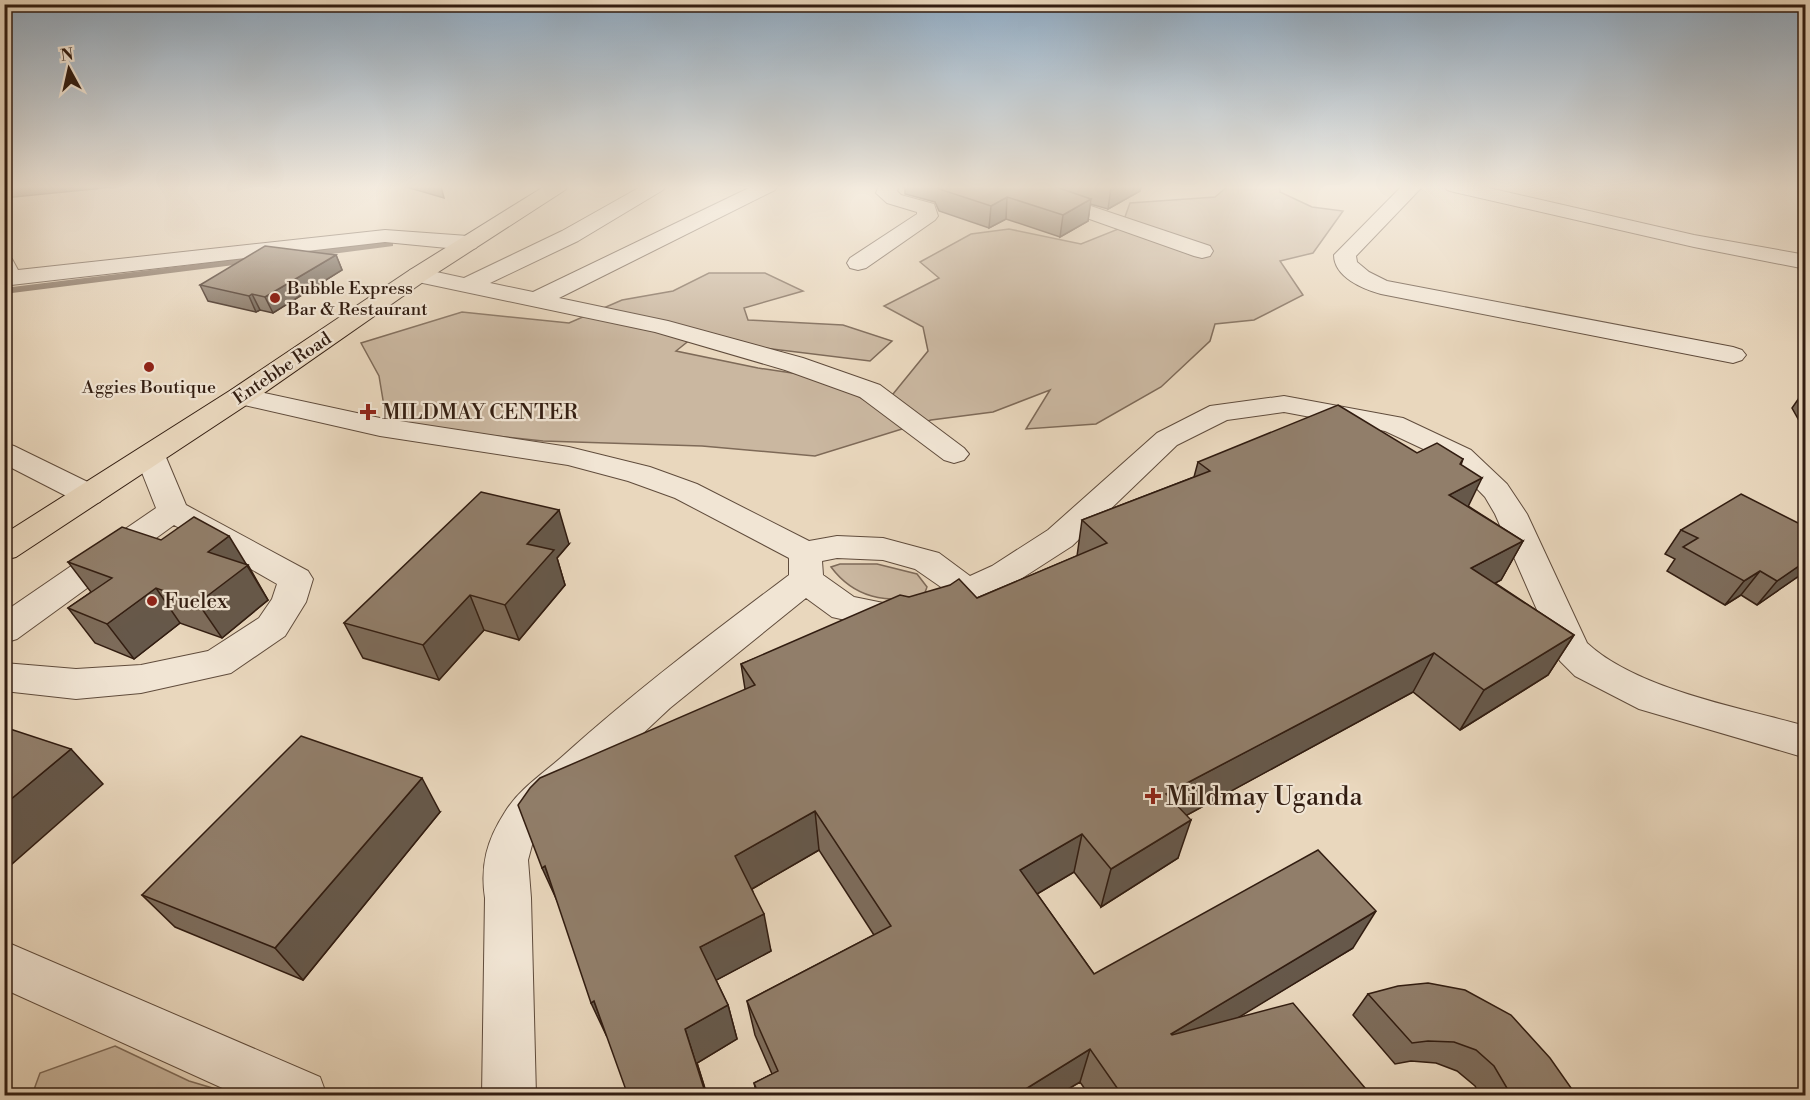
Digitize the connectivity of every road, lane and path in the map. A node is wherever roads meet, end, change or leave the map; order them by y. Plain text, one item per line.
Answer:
1 (373, 237) edge
2 (401, 237) edge
3 (477, 237) edge
4 (567, 237) edge
5 (664, 237) edge
6 (896, 237) edge
7 (1162, 237) edge
8 (1362, 237) edge
9 (1704, 237) edge
10 (468, 243) junction
11 (1202, 251) dead end
12 (1806, 262) edge
13 (858, 263) dead end
14 (4, 264) edge
15 (418, 275) junction
16 (470, 284) junction
17 (536, 300) junction
18 (1733, 355) dead end
19 (241, 396) junction
20 (4, 452) edge
21 (954, 454) dead end
22 (150, 455) junction
23 (89, 495) junction
24 (173, 511) junction
25 (4, 549) edge
26 (806, 566) junction
27 (960, 595) junction
28 (4, 630) edge
29 (4, 677) edge
30 (1806, 742) edge
31 (4, 964) edge
32 (301, 1095) edge
33 (509, 1095) edge

1 - 14 street
2 - 10 street
3 - 10 main road, Entebbe Road
4 - 16 street
5 - 17 street
6 - 13 street
7 - 11 street
8 - 18 street
9 - 12 street
10 - 15 main road, Entebbe Road
15 - 16 street
15 - 19 main road, Entebbe Road
16 - 17 street
17 - 21 street
19 - 22 main road, Entebbe Road
19 - 26 street
20 - 23 street
22 - 23 main road, Entebbe Road
22 - 24 street
23 - 25 main road, Entebbe Road
24 - 28 street
24 - 29 street
26 - 27 street
26 - 27 street
26 - 33 street
27 - 30 street
31 - 32 street

